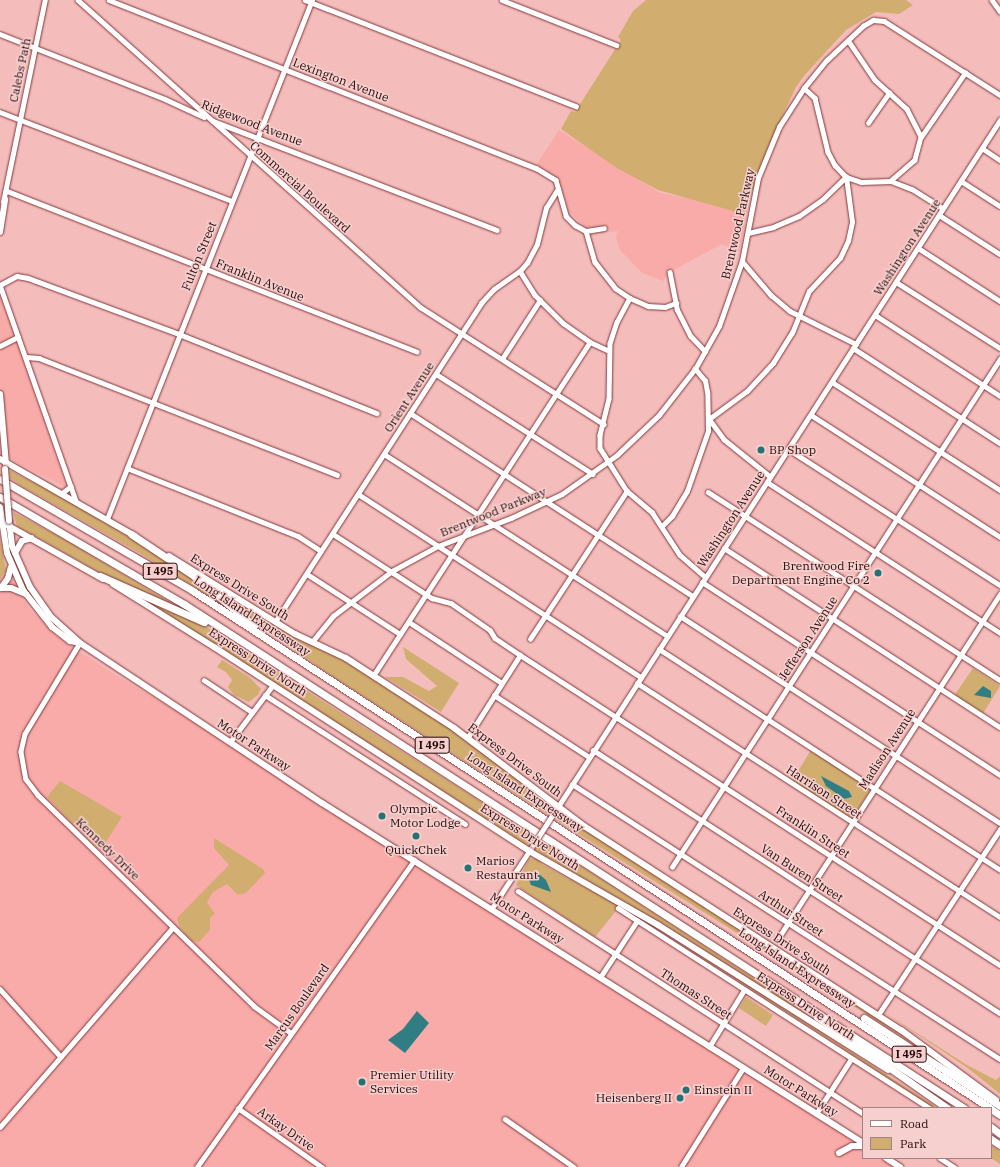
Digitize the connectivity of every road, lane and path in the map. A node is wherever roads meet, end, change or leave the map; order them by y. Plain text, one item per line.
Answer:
1 (45, 0) edge
2 (78, 0) edge
3 (109, 0) edge
4 (305, 0) edge
5 (502, 0) edge
6 (992, 0) edge
7 (311, 1) edge
8 (1000, 11) edge
9 (0, 34) edge
10 (848, 40) junction
11 (616, 45) dead end
12 (35, 48) junction
13 (285, 69) junction
14 (965, 73) junction
15 (804, 88) junction
16 (889, 93) junction
17 (1000, 95) edge
18 (576, 106) dead end
19 (0, 112) edge
20 (20, 120) junction
21 (210, 120) junction
22 (1000, 120) edge
23 (868, 123) dead end
24 (258, 136) junction
25 (920, 137) junction
26 (982, 148) junction
27 (250, 155) junction
28 (1000, 160) edge
29 (846, 177) junction
30 (891, 181) junction
31 (961, 181) junction
32 (558, 189) junction
33 (7, 191) junction
34 (5, 199) junction
35 (232, 201) junction
36 (1000, 206) edge
37 (943, 208) junction
38 (0, 214) edge
39 (939, 215) junction
40 (604, 228) dead end
41 (497, 230) dead end
42 (586, 231) junction
43 (0, 232) edge
44 (748, 233) junction
45 (918, 248) junction
46 (1000, 254) edge
47 (742, 261) junction
48 (205, 269) junction
49 (520, 271) junction
50 (670, 272) dead end
51 (896, 282) junction
52 (0, 285) edge
53 (630, 298) junction
54 (540, 300) junction
55 (1000, 301) edge
56 (676, 303) junction
57 (875, 315) junction
58 (799, 317) junction
59 (462, 333) junction
60 (179, 334) junction
61 (18, 337) junction
62 (590, 342) junction
63 (0, 346) edge
64 (854, 346) junction
65 (1000, 348) edge
66 (609, 351) junction
67 (704, 351) junction
68 (417, 352) dead end
69 (26, 357) junction
70 (1000, 358) edge
71 (502, 359) junction
72 (695, 369) junction
73 (436, 374) junction
74 (832, 382) junction
75 (983, 385) junction
76 (0, 394) edge
77 (557, 394) junction
78 (1000, 396) edge
79 (152, 403) junction
80 (377, 413) dead end
81 (410, 413) junction
82 (811, 415) junction
83 (962, 418) junction
84 (709, 419) junction
85 (604, 424) junction
86 (531, 434) junction
87 (1000, 443) edge
88 (788, 449) junction
89 (940, 452) junction
90 (384, 454) junction
91 (608, 463) junction
92 (4, 464) edge
93 (127, 468) junction
94 (504, 474) junction
95 (593, 474) junction
96 (337, 475) dead end
97 (770, 477) junction
98 (0, 479) edge
99 (767, 482) junction
100 (919, 484) junction
101 (71, 486) junction
102 (1000, 490) edge
103 (627, 491) junction
104 (708, 492) dead end
105 (62, 493) junction
106 (358, 494) junction
107 (0, 497) edge
108 (76, 501) junction
109 (547, 502) junction
110 (0, 508) edge
111 (479, 514) junction
112 (745, 515) junction
113 (897, 518) junction
114 (107, 519) junction
115 (1, 520) edge
116 (9, 523) junction
117 (494, 524) junction
118 (663, 525) junction
119 (131, 534) junction
120 (333, 534) junction
121 (598, 535) junction
122 (465, 536) junction
123 (1000, 537) edge
124 (32, 538) junction
125 (438, 546) junction
126 (724, 548) junction
127 (321, 552) junction
128 (875, 552) junction
129 (15, 554) junction
130 (452, 554) junction
131 (12, 565) junction
132 (392, 572) junction
133 (307, 574) junction
134 (572, 574) junction
135 (100, 576) junction
136 (705, 577) junction
137 (25, 578) junction
138 (18, 581) junction
139 (702, 582) junction
140 (854, 585) junction
141 (1000, 585) edge
142 (0, 588) edge
143 (426, 594) junction
144 (1000, 594) edge
145 (27, 595) junction
146 (693, 596) junction
147 (350, 602) junction
148 (546, 615) junction
149 (680, 616) junction
150 (832, 618) junction
151 (982, 621) junction
152 (275, 622) junction
153 (409, 622) junction
154 (1000, 633) edge
155 (400, 634) junction
156 (667, 636) junction
157 (530, 640) dead end
158 (312, 642) junction
159 (80, 643) junction
160 (659, 649) junction
161 (810, 652) junction
162 (960, 654) junction
163 (520, 655) junction
164 (280, 665) junction
165 (316, 670) junction
166 (373, 676) junction
167 (641, 677) junction
168 (204, 680) dead end
169 (1000, 680) edge
170 (502, 683) junction
171 (637, 683) junction
172 (273, 685) junction
173 (788, 686) junction
174 (939, 688) junction
175 (265, 695) junction
176 (494, 695) junction
177 (252, 712) junction
178 (615, 717) junction
179 (767, 719) junction
180 (917, 722) junction
181 (1000, 727) edge
182 (468, 737) junction
183 (230, 742) junction
184 (593, 750) junction
185 (745, 753) junction
186 (896, 755) junction
187 (589, 757) junction
188 (1000, 775) edge
189 (572, 784) junction
190 (724, 786) junction
191 (874, 788) junction
192 (558, 807) junction
193 (702, 820) junction
194 (851, 822) junction
195 (1000, 823) edge
196 (465, 824) dead end
197 (1000, 829) edge
198 (529, 851) junction
199 (680, 853) junction
200 (830, 855) junction
201 (981, 858) junction
202 (414, 860) junction
203 (672, 867) dead end
204 (1000, 870) edge
205 (809, 888) junction
206 (518, 891) dead end
207 (959, 891) junction
208 (492, 908) junction
209 (618, 908) dead end
210 (1000, 917) edge
211 (638, 921) junction
212 (787, 923) junction
213 (938, 925) junction
214 (173, 927) junction
215 (779, 936) dead end
216 (615, 955) junction
217 (916, 959) junction
218 (1000, 965) edge
219 (601, 976) junction
220 (0, 989) edge
221 (744, 990) junction
222 (894, 992) junction
223 (826, 1001) junction
224 (807, 1006) junction
225 (880, 1012) dead end
226 (1000, 1013) edge
227 (723, 1024) junction
228 (291, 1033) junction
229 (709, 1047) junction
230 (61, 1057) junction
231 (851, 1059) junction
232 (1000, 1059) edge
233 (743, 1068) junction
234 (900, 1077) junction
235 (831, 1091) junction
236 (1000, 1105) edge
237 (927, 1107) edge
238 (945, 1107) edge
239 (962, 1107) edge
240 (989, 1107) edge
241 (238, 1108) junction
242 (862, 1112) edge
243 (816, 1114) junction
244 (505, 1119) dead end
245 (0, 1127) edge
246 (992, 1128) edge
247 (1000, 1134) edge
248 (862, 1144) edge
249 (862, 1145) edge
250 (839, 1153) dead end
251 (888, 1159) edge
252 (942, 1159) edge
253 (197, 1167) edge
254 (322, 1167) edge
255 (574, 1167) edge
256 (681, 1167) edge
257 (900, 1167) edge
258 (954, 1167) edge

1 - 12 street, Calebs Path
2 - 21 street, Commercial Boulevard
3 - 13 street, Lexington Avenue
4 - 7 street
5 - 11 street
6 - 8 street
7 - 13 street, Fulton Street
7 - 18 street
9 - 12 street, Ridgewood Avenue
10 - 14 street, Brentwood Parkway
10 - 15 street, Brentwood Parkway
10 - 16 street
12 - 20 street, Calebs Path
12 - 21 street, Ridgewood Avenue
13 - 24 street, Fulton Street
13 - 32 street, Lexington Avenue
14 - 17 street
14 - 25 street
15 - 29 street
15 - 44 street, Brentwood Parkway
16 - 23 street
16 - 25 street
19 - 20 street
20 - 33 street, Calebs Path
20 - 35 street
21 - 24 street, Ridgewood Avenue
21 - 27 street, Commercial Boulevard
22 - 26 street, Washington Avenue
24 - 27 street, Fulton Street
24 - 41 street, Ridgewood Avenue
25 - 30 street
26 - 28 street
26 - 31 street, Washington Avenue
27 - 35 street, Fulton Street
27 - 59 street, Commercial Boulevard
29 - 30 street
29 - 44 street
29 - 58 street
30 - 37 street
31 - 36 street
31 - 37 street, Washington Avenue
32 - 42 street
32 - 49 street, Orient Avenue
33 - 34 street, Calebs Path
33 - 48 street, Franklin Avenue
34 - 38 street, Calebs Path
34 - 43 main road
35 - 48 street, Fulton Street
37 - 39 street, Washington Avenue
39 - 45 street, Washington Avenue
39 - 46 street
40 - 42 street
42 - 53 street
44 - 47 street, Brentwood Parkway
45 - 51 street, Washington Avenue
45 - 55 street
47 - 58 street
47 - 67 street, Brentwood Parkway
48 - 60 street, Fulton Street
48 - 68 street, Franklin Avenue
49 - 54 street
49 - 59 street, Orient Avenue
50 - 56 street
51 - 57 street, Washington Avenue
51 - 65 street
52 - 60 street
52 - 61 street
53 - 56 street
53 - 66 street
54 - 62 street
54 - 71 street
56 - 67 street
57 - 64 street, Washington Avenue
57 - 75 street
58 - 64 street
58 - 84 street
59 - 71 street, Commercial Boulevard
59 - 73 street, Orient Avenue
60 - 79 street, Fulton Street
60 - 80 street
61 - 63 street
61 - 69 street
62 - 66 street
62 - 77 street
64 - 74 street, Washington Avenue
64 - 83 street
66 - 85 street
67 - 72 street, Brentwood Parkway
69 - 79 street
69 - 101 street
70 - 75 street, Jefferson Avenue
71 - 77 street, Commercial Boulevard
72 - 84 street
72 - 91 street, Brentwood Parkway
73 - 81 street, Orient Avenue
73 - 86 street
74 - 82 street, Washington Avenue
74 - 89 street
75 - 78 street
75 - 83 street, Jefferson Avenue
76 - 92 main road, Motor Parkway
77 - 85 street, Commercial Boulevard
77 - 86 street
79 - 93 street, Fulton Street
79 - 96 street
81 - 90 street, Orient Avenue
81 - 94 street
82 - 88 street, Washington Avenue
82 - 100 street
83 - 87 street
83 - 89 street, Jefferson Avenue
84 - 97 street
84 - 118 street
85 - 91 street
86 - 94 street
86 - 95 street
88 - 97 street, Washington Avenue
88 - 113 street
89 - 100 street, Jefferson Avenue
89 - 102 street
90 - 106 street, Orient Avenue
90 - 111 street
91 - 95 street, Brentwood Parkway
91 - 103 street
92 - 105 main road, Express Drive South
92 - 116 main road, Motor Parkway, bridge
93 - 114 street, Fulton Street
93 - 127 street
94 - 109 street
94 - 111 street
95 - 109 street, Brentwood Parkway
97 - 99 street, Washington Avenue
98 - 165 highway, Long Island Expressway / I 495
99 - 112 street, Washington Avenue
99 - 128 street
100 - 113 street, Jefferson Avenue
100 - 123 street
101 - 105 street
101 - 108 street
103 - 118 street
103 - 121 street
104 - 112 street
105 - 108 main road, Express Drive South
106 - 120 street, Orient Avenue
106 - 125 street
107 - 164 highway, I 495
108 - 114 main road, Express Drive South
109 - 117 street, Brentwood Parkway
109 - 121 street
110 - 115 main road, Motor Parkway
111 - 117 street
111 - 122 street
112 - 126 street, Washington Avenue
112 - 140 street
113 - 128 street, Jefferson Avenue
113 - 141 street
114 - 119 main road, Express Drive South
115 - 116 main road, Express Drive North
115 - 131 main road, Motor Parkway
116 - 124 main road, Express Drive North
116 - 129 main road, Motor Parkway
117 - 122 street, Brentwood Parkway
117 - 134 street
118 - 136 street
119 - 152 main road, Express Drive South
119 - 165 highway
120 - 127 street, Orient Avenue
120 - 132 street, Franklin Street
121 - 134 street
121 - 146 street
122 - 125 street, Brentwood Parkway
122 - 130 street
124 - 129 main road
124 - 135 main road, Express Drive North
125 - 130 street
125 - 132 street, Brentwood Parkway
126 - 136 street, Washington Avenue
126 - 150 street
127 - 133 street, Orient Avenue
128 - 140 street, Jefferson Avenue
128 - 151 street
129 - 137 main road, Motor Parkway
130 - 143 street
130 - 148 street
131 - 138 main road, Motor Parkway
131 - 142 main road
132 - 143 street, Franklin Street
132 - 147 street, Brentwood Parkway
133 - 147 street
133 - 152 street, Orient Avenue
134 - 148 street
134 - 156 street
135 - 164 highway
135 - 172 main road, Express Drive North
136 - 139 street, Washington Avenue
137 - 138 main road
137 - 159 main road, Motor Parkway
138 - 142 main road
138 - 145 main road, Motor Parkway
139 - 146 street, Washington Avenue
139 - 161 street
140 - 150 street, Jefferson Avenue
140 - 162 street
142 - 145 main road
143 - 153 street
143 - 163 street, Franklin Street
144 - 151 street, Madison Avenue
145 - 159 main road, Motor Parkway
146 - 149 street, Washington Avenue
147 - 155 street
147 - 158 street, Brentwood Parkway
148 - 157 street
148 - 167 street
149 - 156 street, Washington Avenue
149 - 173 street
150 - 161 street, Jefferson Avenue
150 - 174 street
151 - 154 street
151 - 162 street, Madison Avenue
152 - 158 main road, Express Drive South
153 - 155 street
153 - 170 street
155 - 166 street
156 - 160 street, Washington Avenue
158 - 166 main road, Express Drive South
159 - 183 main road, Motor Parkway
159 - 214 street, Kennedy Drive
160 - 167 street, Washington Avenue
160 - 179 street
161 - 173 street, Jefferson Avenue
161 - 180 street
162 - 169 street
162 - 174 street, Madison Avenue
163 - 170 street
163 - 178 street, Franklin Street
164 - 224 highway, I 495
165 - 223 highway, Long Island Expressway / I 495
166 - 182 main road, Express Drive South
167 - 171 street, Washington Avenue
168 - 177 street
170 - 176 street
171 - 178 street, Washington Avenue
171 - 185 street, Harrison Street
172 - 175 street
172 - 198 main road, Express Drive North
173 - 179 street, Jefferson Avenue
173 - 186 street
174 - 180 street, Madison Avenue
174 - 181 street
175 - 177 street
175 - 196 street
176 - 182 street
176 - 187 street
177 - 183 street
178 - 184 street, Washington Avenue
178 - 190 street, Franklin Street
179 - 185 street, Jefferson Avenue
179 - 191 street
180 - 186 street, Madison Avenue
180 - 188 street
182 - 192 main road, Express Drive South
183 - 202 main road, Motor Parkway
184 - 187 street, Washington Avenue
184 - 193 street, Van Buren Street
185 - 190 street, Jefferson Avenue
185 - 194 street, Harrison Street
186 - 191 street, Madison Avenue
186 - 195 street
187 - 189 street, Washington Avenue
189 - 192 street, Washington Avenue
189 - 199 street, Arthur Street
190 - 193 street, Jefferson Avenue
190 - 200 street, Franklin Street
191 - 194 street, Madison Avenue
191 - 201 street
192 - 198 street, Washington Avenue, bridge
192 - 236 main road, Express Drive South
193 - 199 street, Jefferson Avenue
193 - 205 street, Van Buren Street
194 - 200 street, Madison Avenue
194 - 207 street, Harrison Street
197 - 201 street
198 - 208 street, Washington Avenue
198 - 234 main road, Express Drive North
199 - 203 street, Jefferson Avenue
199 - 212 street, Arthur Street
200 - 205 street, Madison Avenue
200 - 213 street, Franklin Street
201 - 204 street
201 - 207 street
202 - 208 main road, Motor Parkway
202 - 228 street, Marcus Boulevard
205 - 212 street, Madison Avenue
205 - 217 street, Van Buren Street
206 - 216 street, Thomas Street
207 - 210 street, Harrison Street
207 - 213 street
208 - 219 main road, Motor Parkway
209 - 211 street
211 - 216 street
211 - 221 street
212 - 215 street, Madison Avenue
212 - 222 street, Arthur Street
213 - 217 street
213 - 218 street, Franklin Street
214 - 228 street, Kennedy Drive
214 - 230 street
216 - 219 street
216 - 227 street, Thomas Street
217 - 222 street
217 - 226 street, Van Buren Street
219 - 229 main road, Motor Parkway
220 - 230 street
221 - 227 street
221 - 231 street
222 - 225 street
222 - 232 street, Arthur Street
223 - 236 highway
223 - 240 highway, Long Island Expressway / I 495
224 - 234 highway
224 - 239 highway, I 495
227 - 229 street
227 - 235 street, Thomas Street
228 - 241 street, Marcus Boulevard
229 - 233 main road, Motor Parkway
230 - 245 street
231 - 235 street
231 - 237 street
233 - 243 main road, Motor Parkway
233 - 256 street
234 - 238 highway, Express Drive North
235 - 242 street, Thomas Street
235 - 243 street
241 - 253 street, Marcus Boulevard
241 - 254 street, Arkay Drive
243 - 248 main road, Motor Parkway
244 - 255 street
246 - 247 highway
249 - 250 main road
251 - 257 main road
252 - 258 street

